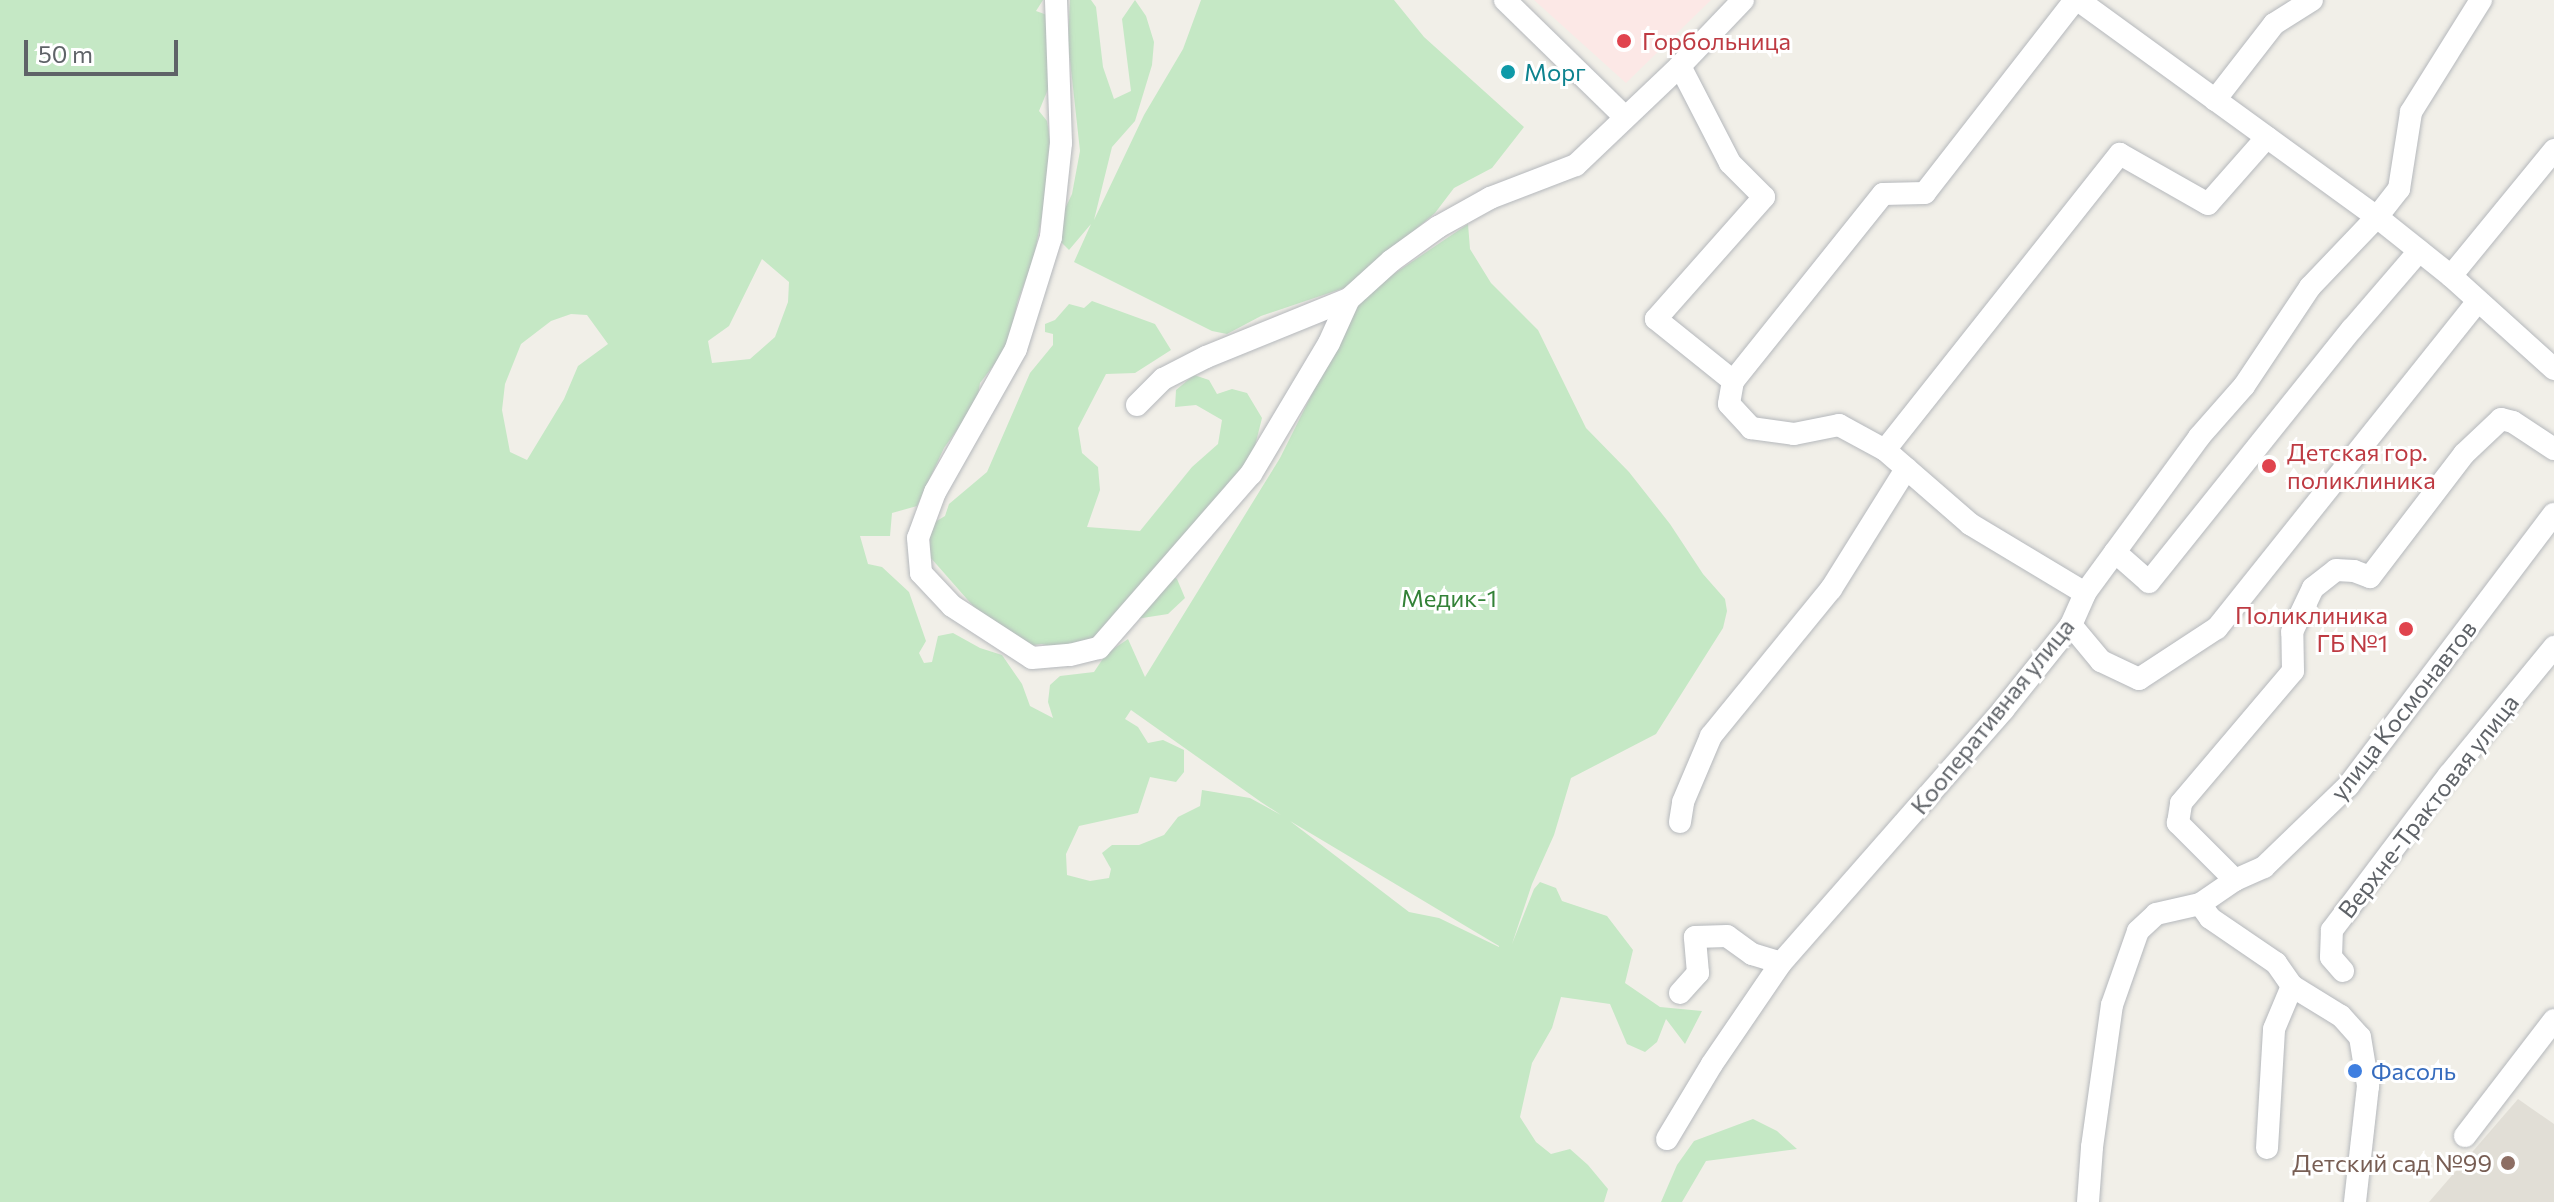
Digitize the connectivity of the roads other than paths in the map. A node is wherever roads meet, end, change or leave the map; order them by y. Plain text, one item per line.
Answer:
1 (1056, 0) edge
2 (1505, 0) edge
3 (1743, 0) edge
4 (2076, 0) edge
5 (2312, 0) edge
6 (2481, 0) edge
7 (1680, 66) junction
8 (2215, 100) junction
9 (1624, 116) junction
10 (2267, 137) junction
11 (2554, 150) edge
12 (2377, 217) junction
13 (2419, 251) junction
14 (2451, 276) junction
15 (1349, 299) junction
16 (2477, 302) junction
17 (2554, 369) edge
18 (1733, 381) junction
19 (1137, 405) dead end
20 (2554, 449) edge
21 (1885, 450) junction
22 (1906, 469) junction
23 (2554, 514) edge
24 (2115, 552) junction
25 (2085, 593) junction
26 (2071, 625) junction
27 (2554, 647) edge
28 (1680, 822) dead end
29 (2235, 880) junction
30 (2200, 904) junction
31 (1781, 963) junction
32 (2343, 971) dead end
33 (2292, 986) junction
34 (1680, 993) dead end
35 (2554, 1020) edge
36 (2465, 1136) dead end
37 (1667, 1139) dead end
38 (2267, 1148) dead end
39 (2088, 1202) edge
40 (2355, 1202) edge

1 - 15 street
2 - 9 street
3 - 7 street
4 - 8 street
4 - 18 street
5 - 8 street
6 - 12 street, Кооперативная улица
7 - 9 street
7 - 18 street
8 - 10 street
9 - 15 street
10 - 12 street
10 - 21 street
11 - 14 street
12 - 13 street
12 - 24 street, Кооперативная улица
13 - 14 street
13 - 24 street
14 - 16 street
15 - 19 street
16 - 17 street
16 - 26 street
18 - 21 street
20 - 29 street
21 - 22 street
22 - 25 street
22 - 28 street
23 - 29 street, улица Космонавтов
24 - 25 street, Кооперативная улица
25 - 26 street, Кооперативная улица
26 - 31 street, Кооперативная улица
27 - 32 street, Верхне-Трактовая улица
29 - 30 street, улица Космонавтов
30 - 33 street
30 - 39 street, улица Космонавтов
31 - 34 street
31 - 37 street, Кооперативная улица
33 - 38 street
33 - 40 street
35 - 36 street

